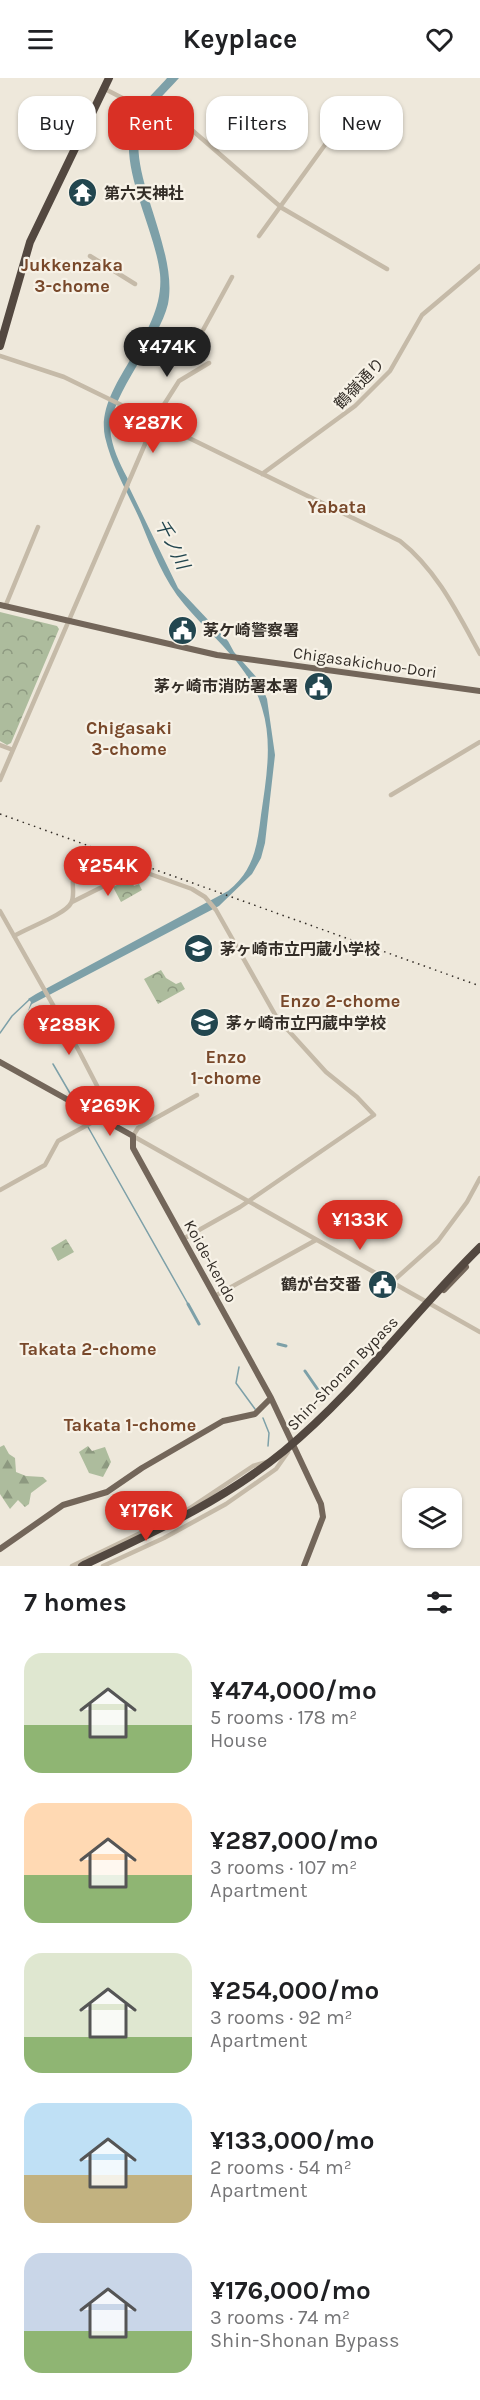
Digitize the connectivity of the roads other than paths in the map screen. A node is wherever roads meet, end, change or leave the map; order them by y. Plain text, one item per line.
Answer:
1 (109, 78) edge
2 (105, 89) junction
3 (321, 150) edge
4 (280, 206) junction
5 (259, 236) dead end
6 (90, 256) dead end
7 (480, 266) edge
8 (387, 269) dead end
9 (232, 277) dead end
10 (135, 284) dead end
11 (0, 346) edge
12 (191, 352) dead end
13 (0, 356) edge
14 (209, 363) dead end
15 (154, 421) junction
16 (262, 474) junction
17 (38, 527) dead end
18 (2, 606) edge
19 (69, 622) junction
20 (480, 654) edge
21 (480, 691) edge
22 (480, 742) edge
23 (0, 745) edge
24 (13, 750) junction
25 (0, 780) edge
26 (391, 795) dead end
27 (136, 870) junction
28 (72, 902) junction
29 (0, 911) edge
30 (14, 936) junction
31 (0, 1062) edge
32 (197, 1095) dead end
33 (100, 1118) junction
34 (133, 1136) junction
35 (480, 1178) edge
36 (0, 1190) edge
37 (249, 1201) junction
38 (183, 1239) junction
39 (316, 1239) junction
40 (480, 1250) edge
41 (392, 1282) junction
42 (215, 1296) junction
43 (430, 1303) junction
44 (480, 1332) edge
45 (271, 1398) junction
46 (294, 1445) junction
47 (0, 1550) edge
48 (72, 1566) edge
49 (82, 1566) edge
50 (93, 1566) edge
51 (103, 1566) edge
52 (304, 1566) edge

1 - 2 highway
2 - 4 street
2 - 11 highway
3 - 4 street
4 - 5 street
4 - 8 street
6 - 10 street
7 - 16 street, 鶴嶺通り
9 - 12 street
13 - 15 street
14 - 15 street
15 - 16 street
15 - 19 street
16 - 20 street
17 - 18 street
18 - 19 main road, Chigasakichuo-Dori
19 - 21 main road, Chigasakichuo-Dori
19 - 24 street
22 - 26 street
23 - 24 street
24 - 25 street
27 - 28 street
27 - 28 street
27 - 37 street
28 - 30 street
29 - 30 street
30 - 33 street
31 - 33 main road
32 - 34 street
33 - 34 main road
33 - 36 street
34 - 37 street
34 - 38 main road, Koide-kendo
35 - 41 street
37 - 38 street
37 - 39 street
38 - 42 main road, Koide-kendo
39 - 41 street
39 - 42 street
40 - 43 main road
40 - 49 highway, Shin-Shonan Bypass
40 - 50 highway, Shin-Shonan Bypass
41 - 43 street
42 - 45 main road, Koide-kendo
43 - 44 street
43 - 46 main road
43 - 46 main road
45 - 46 main road, Koide-kendo
45 - 47 main road
46 - 48 street
46 - 51 street
46 - 52 main road

